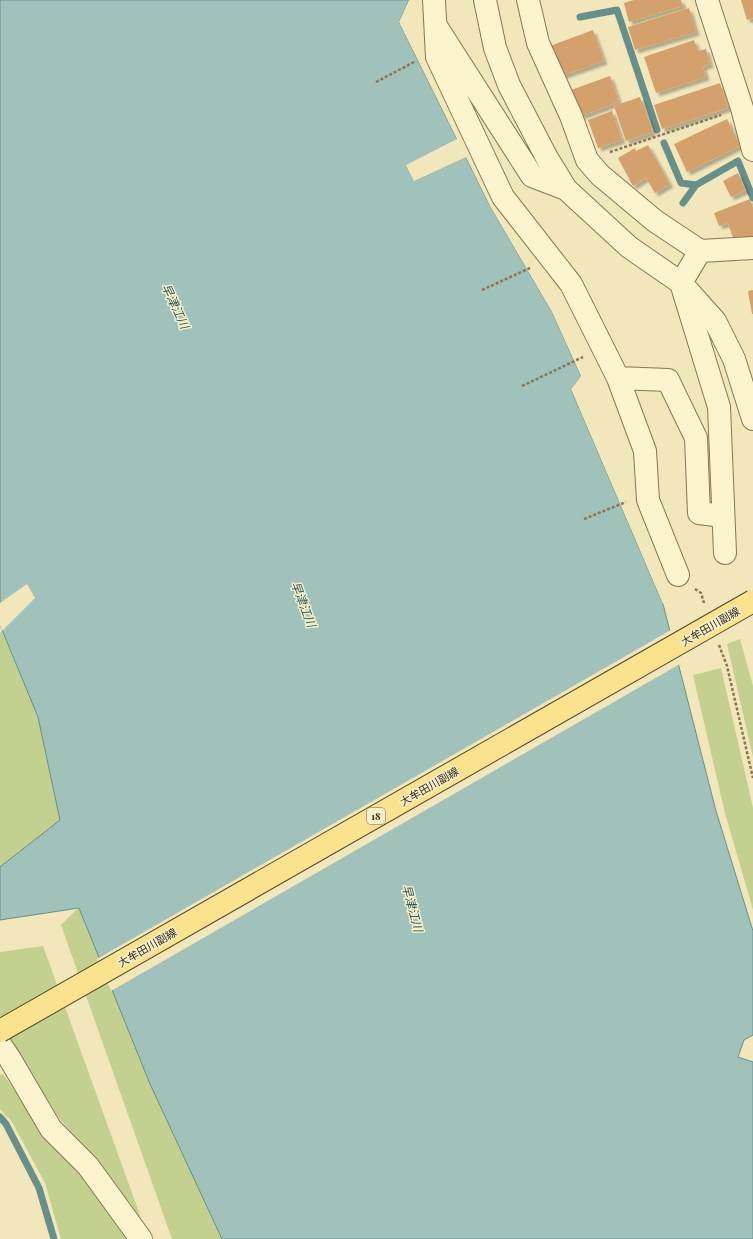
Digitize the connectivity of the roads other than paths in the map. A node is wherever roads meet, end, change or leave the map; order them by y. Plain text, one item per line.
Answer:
1 (434, 0) edge
2 (485, 0) edge
3 (528, 0) edge
4 (706, 0) edge
5 (436, 25) junction
6 (753, 150) edge
7 (566, 189) junction
8 (753, 248) edge
9 (700, 251) junction
10 (681, 283) junction
11 (618, 378) junction
12 (753, 419) edge
13 (723, 516) junction
14 (725, 553) dead end
15 (678, 575) road end
16 (753, 601) edge
17 (0, 1031) edge
18 (4, 1056) edge
19 (141, 1239) edge

1 - 5 street
2 - 7 street
3 - 9 street
4 - 6 street
5 - 7 street
5 - 11 street
7 - 10 street
8 - 9 street
9 - 10 street
10 - 12 street
10 - 13 street
11 - 13 street
11 - 15 street
13 - 14 street
16 - 17 main road, 大牟田川副線 / 18, bridge
18 - 19 street

